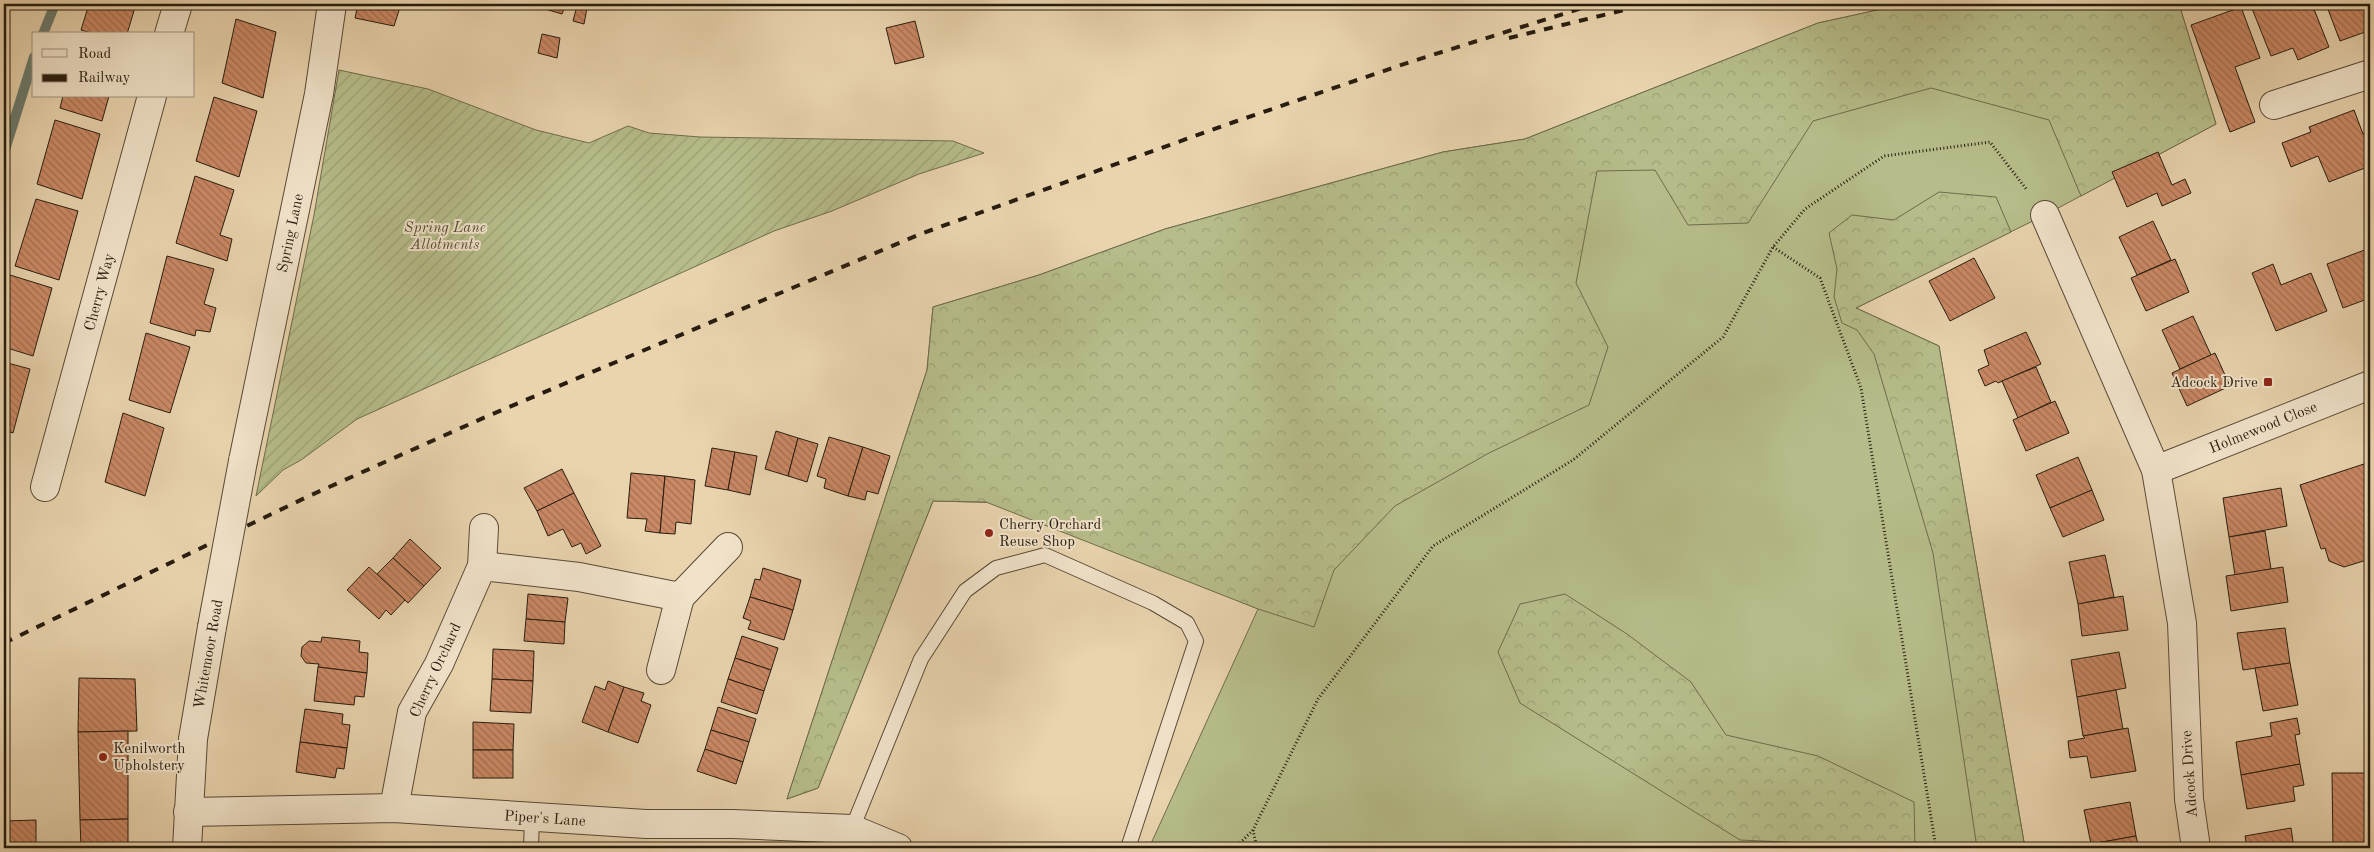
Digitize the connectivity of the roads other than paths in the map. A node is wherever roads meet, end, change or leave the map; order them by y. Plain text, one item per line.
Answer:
1 (178, 4) edge
2 (332, 4) edge
3 (171, 32) edge
4 (2370, 74) edge
5 (151, 98) edge
6 (2274, 104) dead end
7 (2046, 215) road end
8 (2370, 385) edge
9 (243, 461) joint
10 (2156, 470) junction
11 (46, 487) dead end
12 (484, 528) dead end
13 (728, 547) dead end
14 (482, 566) junction
15 (680, 597) junction
16 (661, 670) dead end
17 (394, 808) junction
18 (188, 812) junction
19 (532, 818) junction
20 (852, 829) junction
21 (732, 836) edge
22 (187, 848) edge
23 (531, 848) edge
24 (898, 848) edge
25 (1128, 848) edge
26 (2196, 848) edge

1 - 3 street
2 - 9 street, Spring Lane
4 - 6 street
5 - 11 street, Cherry Way
7 - 10 street, Adcock Drive
8 - 10 street, Holmewood Close
9 - 18 street, Whitemoor Road, bridge
10 - 26 street, Adcock Drive
12 - 14 street, Cherry Orchard
13 - 15 street
14 - 15 street
14 - 17 street, Cherry Orchard
15 - 16 street
17 - 18 street, Piper's Lane
17 - 19 street, Piper's Lane
18 - 22 street, Whitemoor Road
19 - 21 street, Piper's Lane
19 - 23 lane
20 - 21 street, Piper's Lane
20 - 24 street, Piper's Lane
20 - 25 lane

